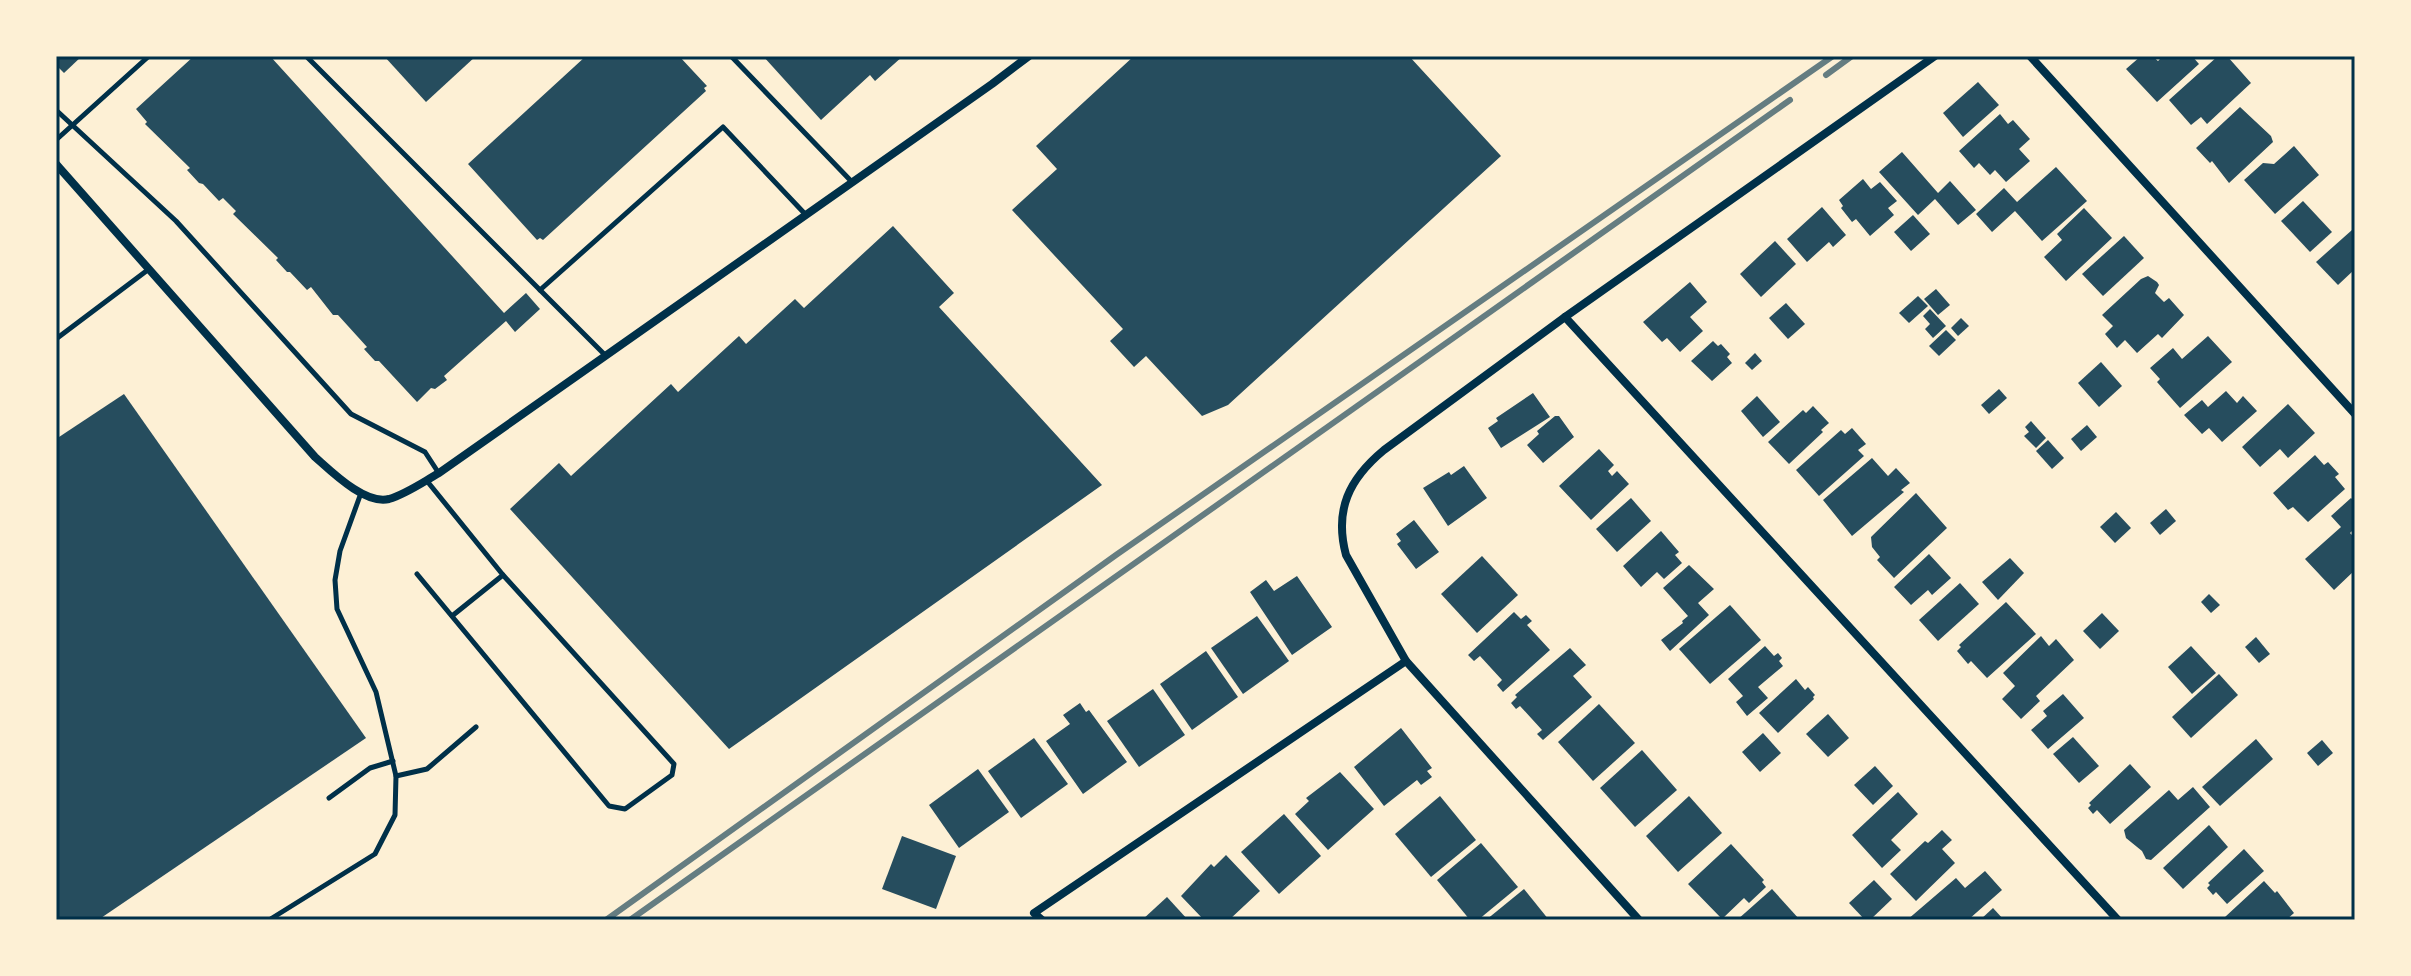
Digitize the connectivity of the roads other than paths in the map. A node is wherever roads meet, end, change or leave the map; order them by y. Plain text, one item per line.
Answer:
1 (149, 56) edge
2 (306, 56) edge
3 (731, 56) edge
4 (1029, 56) edge
5 (1935, 56) edge
6 (2030, 56) edge
7 (56, 110) edge
8 (71, 125) junction
9 (56, 140) edge
10 (56, 164) edge
11 (852, 182) junction
12 (806, 215) junction
13 (149, 269) junction
14 (540, 290) junction
15 (1565, 317) junction
16 (56, 339) edge
17 (605, 355) junction
18 (2355, 414) edge
19 (439, 473) junction
20 (426, 480) junction
21 (361, 493) junction
22 (417, 574) dead end
23 (503, 575) junction
24 (452, 616) junction
25 (1406, 661) junction
26 (476, 727) dead end
27 (393, 761) junction
28 (396, 776) junction
29 (329, 798) dead end
30 (269, 920) edge
31 (1042, 920) edge
32 (1639, 920) edge
33 (2118, 920) edge

1 - 8 lane
2 - 14 lane
3 - 11 lane
4 - 11 street
5 - 15 street
6 - 18 street
7 - 8 lane
8 - 9 lane
8 - 19 lane
10 - 13 street
11 - 12 street
12 - 14 lane
12 - 17 street
13 - 16 lane
13 - 21 street
14 - 17 lane
15 - 25 street
15 - 33 street
17 - 19 street
19 - 20 street
20 - 21 street
20 - 23 lane
21 - 27 lane
22 - 24 lane
23 - 24 lane
23 - 24 lane
25 - 31 street
25 - 32 street
26 - 28 lane
27 - 28 lane
27 - 29 lane
28 - 30 lane

